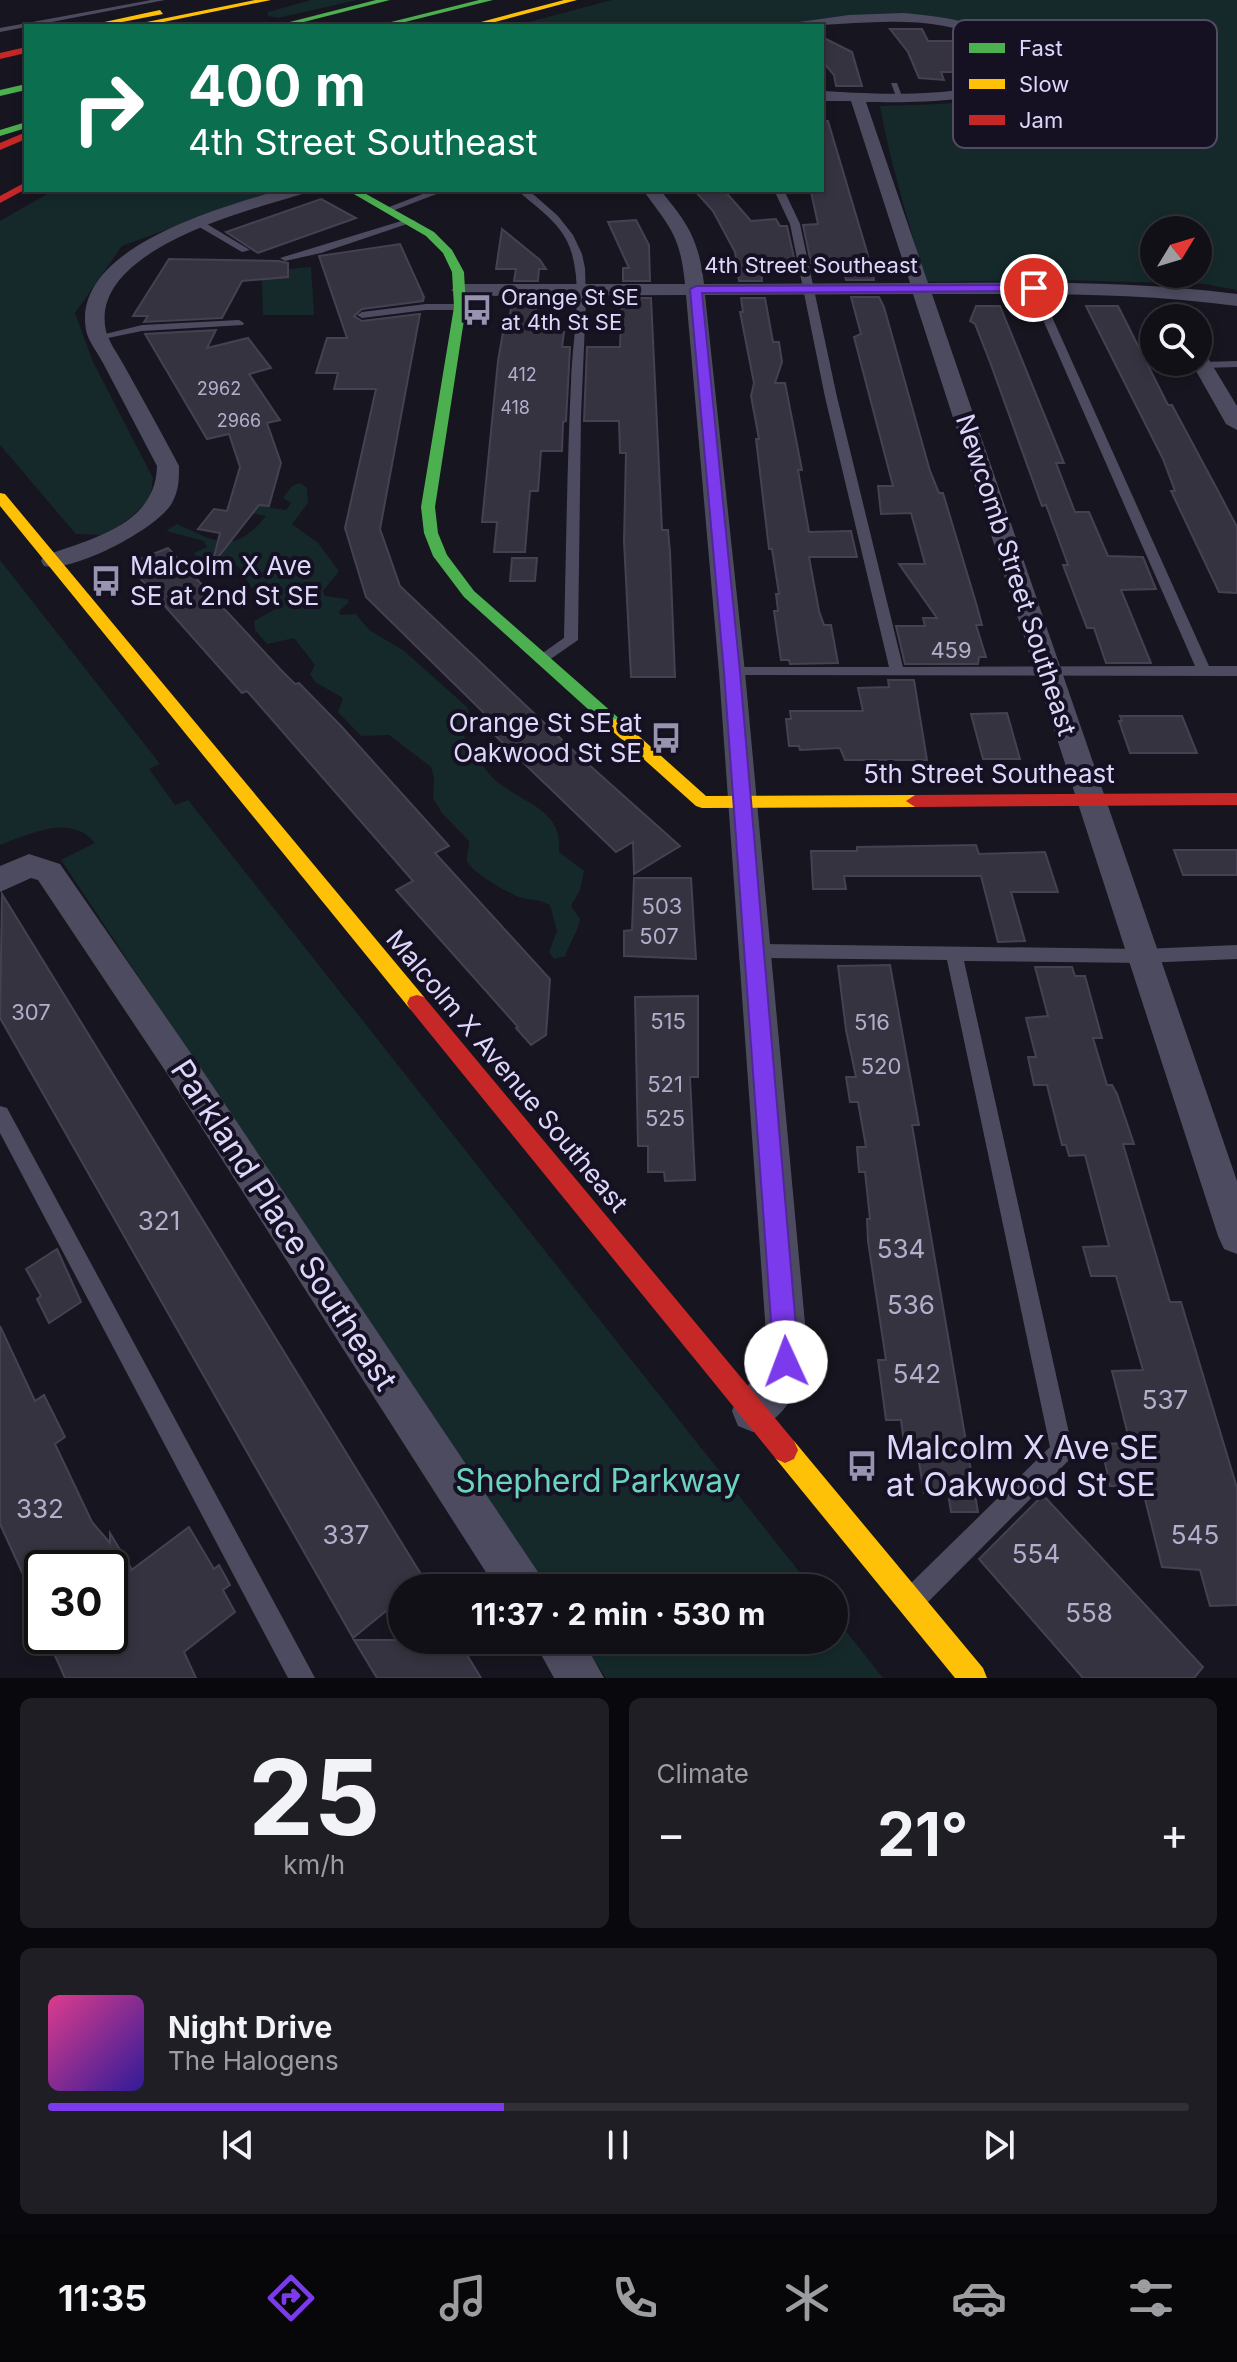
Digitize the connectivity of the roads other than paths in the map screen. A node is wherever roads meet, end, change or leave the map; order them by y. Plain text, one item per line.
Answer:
1 (162, 0) edge
2 (225, 0) edge
3 (267, 0) edge
4 (386, 0) edge
5 (489, 0) edge
6 (526, 0) edge
7 (573, 0) edge
8 (138, 2) edge
9 (346, 10) junction
10 (30, 24) edge
11 (98, 24) edge
12 (142, 24) edge
13 (272, 24) edge
14 (286, 24) edge
15 (387, 24) edge
16 (428, 24) edge
17 (478, 24) edge
18 (818, 24) edge
19 (24, 25) edge
20 (953, 26) edge
21 (0, 30) edge
22 (24, 38) edge
23 (0, 42) edge
24 (24, 48) edge
25 (0, 54) edge
26 (24, 76) edge
27 (0, 81) edge
28 (24, 87) edge
29 (0, 93) edge
30 (953, 94) edge
31 (824, 96) edge
32 (857, 97) junction
33 (24, 110) edge
34 (0, 116) edge
35 (24, 122) edge
36 (24, 123) edge
37 (0, 125) edge
38 (0, 133) edge
39 (24, 136) edge
40 (0, 147) edge
41 (24, 186) edge
42 (290, 192) edge
43 (356, 192) edge
44 (436, 192) edge
45 (525, 192) edge
46 (653, 192) edge
47 (780, 192) edge
48 (0, 200) edge
49 (389, 209) junction
50 (411, 221) junction
51 (199, 223) junction
52 (245, 250) dead end
53 (285, 258) dead end
54 (1034, 288) junction
55 (696, 289) junction
56 (808, 289) junction
57 (921, 289) junction
58 (579, 290) junction
59 (460, 298) junction
60 (1237, 300) edge
61 (362, 315) dead end
62 (239, 323) dead end
63 (98, 337) junction
64 (1212, 362) edge
65 (1237, 364) edge
66 (1209, 376) edge
67 (1237, 424) edge
68 (0, 497) edge
69 (53, 561) junction
70 (542, 660) junction
71 (897, 671) junction
72 (1204, 671) junction
73 (1237, 671) edge
74 (732, 672) junction
75 (1049, 673) junction
76 (1237, 799) edge
77 (1091, 800) junction
78 (742, 802) junction
79 (0, 880) edge
80 (756, 951) junction
81 (1237, 952) edge
82 (954, 954) junction
83 (1143, 956) junction
84 (0, 1114) edge
85 (1237, 1236) edge
86 (753, 1411) junction
87 (513, 1574) edge
88 (910, 1602) junction
89 (565, 1654) edge
90 (302, 1678) edge
91 (581, 1678) edge
92 (973, 1678) edge

1 - 8 lane
2 - 11 main road
3 - 12 main road
4 - 9 main road
5 - 15 main road
6 - 16 main road
7 - 17 main road
8 - 10 lane
9 - 13 main road
9 - 14 main road
18 - 20 street
19 - 21 lane
22 - 23 main road
24 - 25 main road
26 - 27 main road
28 - 29 main road
30 - 32 street
31 - 32 street
32 - 57 street, Newcomb Street Southeast
33 - 34 main road
35 - 37 main road
36 - 38 main road
39 - 40 main road
41 - 48 main road
42 - 51 street
43 - 49 main road
44 - 49 lane
45 - 58 lane
46 - 55 street
47 - 56 lane
49 - 50 main road
50 - 53 lane
50 - 59 main road
51 - 52 lane
51 - 63 street
54 - 57 street, 4th Street Southeast
54 - 60 street, 4th Street Southeast
54 - 72 lane
55 - 56 street, 4th Street Southeast
55 - 58 street, 4th Street Southeast
55 - 74 street
56 - 57 street, 4th Street Southeast
56 - 71 lane
57 - 75 street, Newcomb Street Southeast
58 - 59 street, 4th Street Southeast
58 - 70 lane
59 - 61 lane
59 - 70 main road, 5th Street Southeast
62 - 63 lane
63 - 69 street
64 - 65 lane
66 - 67 street
68 - 69 main road, Malcolm X Avenue Southeast
69 - 86 main road, Malcolm X Avenue Southeast
70 - 78 main road, 5th Street Southeast
71 - 74 lane
71 - 75 lane
72 - 73 lane
72 - 75 lane
74 - 78 street
75 - 77 street, Newcomb Street Southeast
76 - 77 main road, 5th Street Southeast
77 - 78 main road, 5th Street Southeast
77 - 83 street, Newcomb Street Southeast
78 - 80 street
79 - 87 street, Parkland Place Southeast
80 - 82 lane
80 - 86 street
81 - 83 lane
82 - 83 lane
82 - 88 lane
83 - 85 street, Newcomb Street Southeast
84 - 90 lane
86 - 88 main road, Malcolm X Avenue Southeast
88 - 92 main road, Malcolm X Avenue Southeast
89 - 91 street

